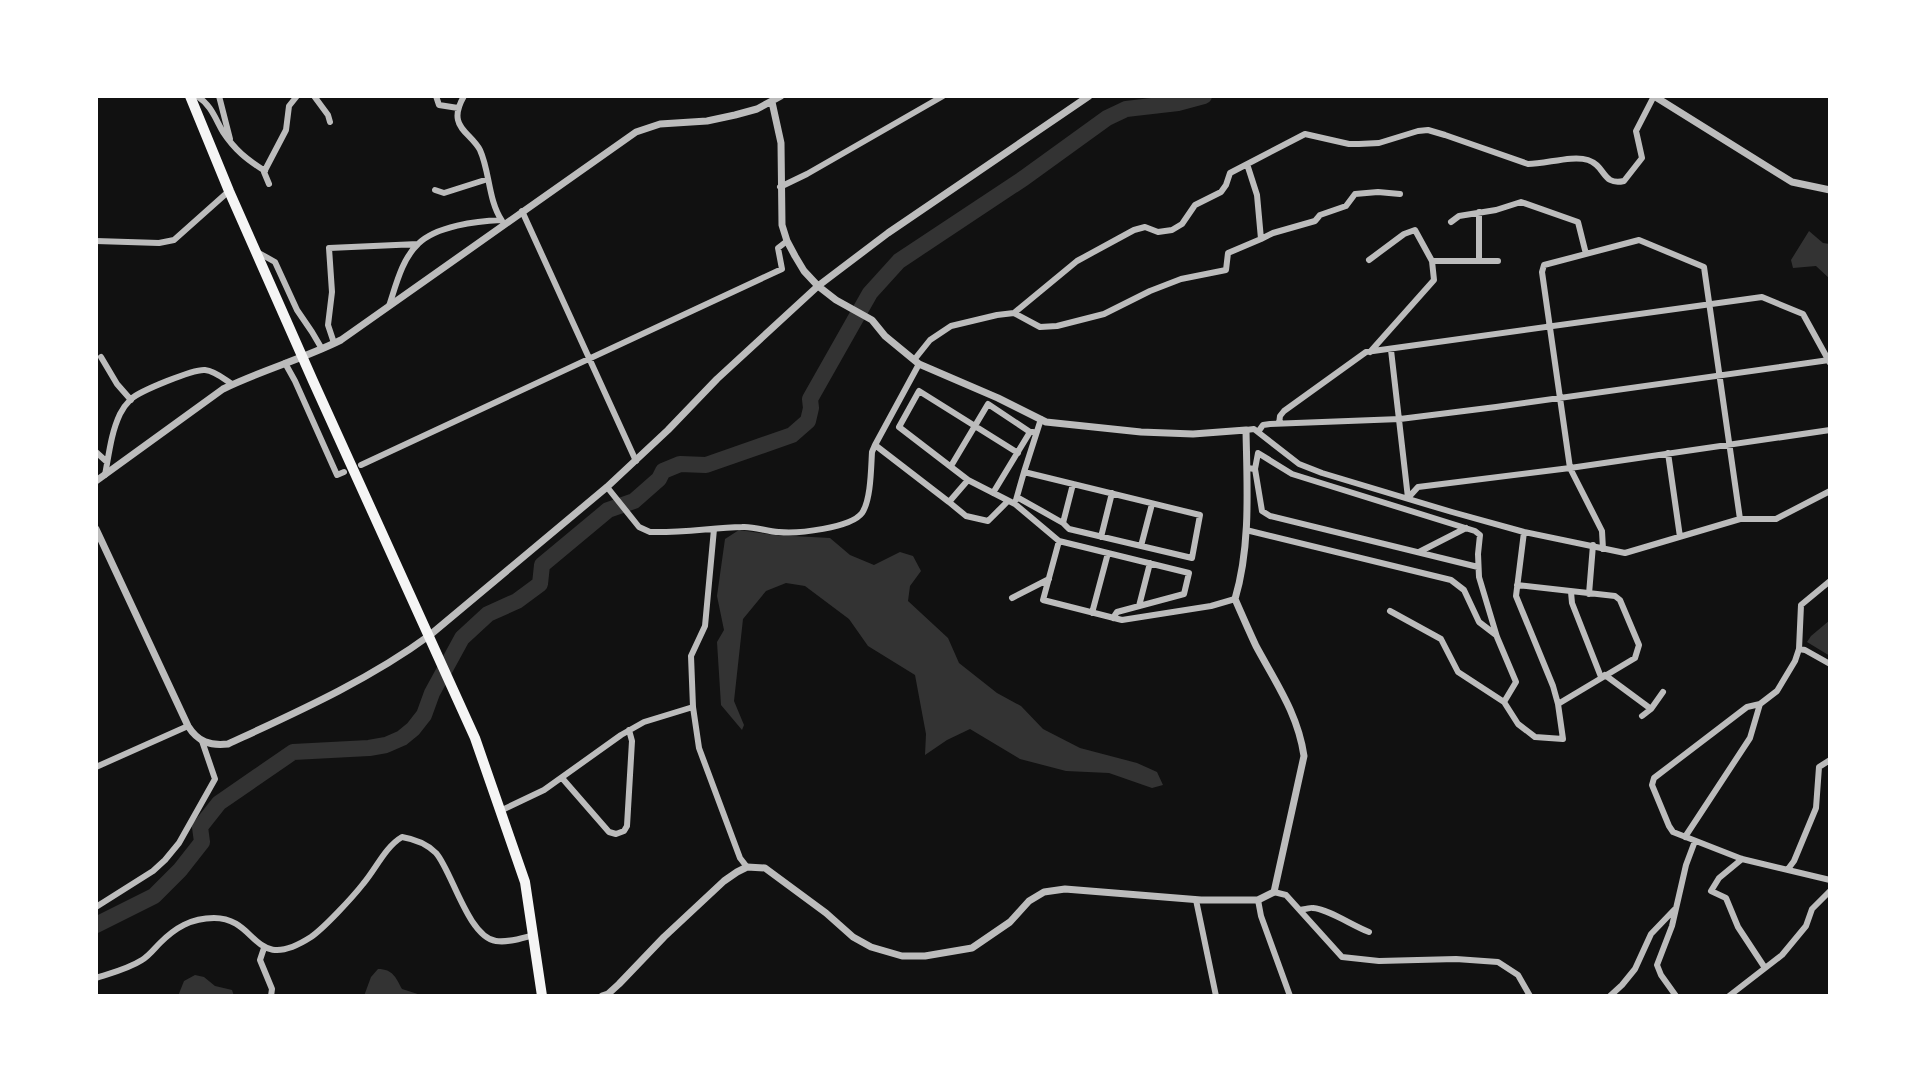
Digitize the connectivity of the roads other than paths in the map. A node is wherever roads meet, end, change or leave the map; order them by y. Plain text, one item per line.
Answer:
1 (190, 96) edge
2 (197, 96) edge
3 (219, 96) edge
4 (297, 96) edge
5 (314, 96) edge
6 (436, 96) edge
7 (464, 96) edge
8 (781, 96) edge
9 (943, 96) edge
10 (1089, 96) edge
11 (1654, 96) edge
12 (772, 102) junction
13 (458, 108) junction
14 (330, 122) dead end
15 (231, 142) junction
16 (1247, 164) junction
17 (265, 171) junction
18 (488, 179) junction
19 (269, 184) dead end
20 (780, 187) junction
21 (435, 190) dead end
22 (1830, 190) edge
23 (229, 191) junction
24 (1400, 194) dead end
25 (522, 211) junction
26 (1479, 212) junction
27 (502, 222) junction
28 (1451, 222) dead end
29 (1261, 239) junction
30 (96, 241) edge
31 (787, 241) junction
32 (418, 244) junction
33 (256, 252) junction
34 (1586, 254) junction
35 (1369, 260) dead end
36 (1432, 261) junction
37 (1479, 261) junction
38 (1498, 261) dead end
39 (818, 286) junction
40 (1710, 304) junction
41 (389, 306) junction
42 (1014, 313) junction
43 (1551, 326) junction
44 (334, 343) junction
45 (322, 349) junction
46 (1391, 350) junction
47 (1370, 352) junction
48 (101, 357) dead end
49 (589, 357) junction
50 (1830, 361) edge
51 (917, 362) junction
52 (285, 363) junction
53 (1720, 376) junction
54 (232, 384) junction
55 (1561, 398) junction
56 (131, 400) junction
57 (1041, 419) junction
58 (1400, 419) junction
59 (1279, 424) junction
60 (975, 426) junction
61 (1246, 430) junction
62 (1830, 430) edge
63 (1033, 432) junction
64 (1258, 432) junction
65 (1730, 444) junction
66 (875, 445) junction
67 (96, 452) edge
68 (1018, 453) junction
69 (1668, 453) junction
70 (636, 461) junction
71 (107, 462) junction
72 (361, 465) dead end
73 (951, 466) junction
74 (1570, 468) junction
75 (1251, 469) junction
76 (344, 472) dead end
77 (1024, 472) junction
78 (105, 475) junction
79 (968, 480) junction
80 (96, 481) edge
81 (1073, 484) junction
82 (607, 487) junction
83 (1830, 491) edge
84 (993, 493) junction
85 (1112, 493) junction
86 (1392, 494) junction
87 (1408, 498) junction
88 (1014, 501) junction
89 (949, 502) junction
90 (1152, 504) junction
91 (1389, 504) junction
92 (1740, 519) junction
93 (1063, 523) junction
94 (1466, 528) junction
95 (96, 529) edge
96 (714, 529) junction
97 (1246, 530) junction
98 (1524, 532) junction
99 (1101, 537) junction
100 (1680, 537) junction
101 (1059, 541) junction
102 (1593, 545) junction
103 (1141, 546) junction
104 (1603, 549) junction
105 (1108, 553) junction
106 (1419, 553) junction
107 (1150, 563) junction
108 (1478, 567) junction
109 (1049, 579) junction
110 (1830, 581) edge
111 (1517, 585) junction
112 (1571, 592) junction
113 (1589, 594) junction
114 (1012, 598) dead end
115 (1235, 599) junction
116 (1139, 606) junction
117 (1390, 611) dead end
118 (1092, 613) junction
119 (1113, 618) junction
120 (430, 635) junction
121 (1497, 636) junction
122 (1799, 649) junction
123 (1830, 664) edge
124 (1603, 676) junction
125 (1663, 692) dead end
126 (1504, 702) junction
127 (1558, 704) junction
128 (1760, 704) junction
129 (693, 707) junction
130 (1651, 709) junction
131 (1642, 716) dead end
132 (188, 726) junction
133 (629, 730) junction
134 (202, 741) junction
135 (1830, 760) edge
136 (96, 767) edge
137 (562, 778) junction
138 (500, 811) junction
139 (1685, 837) junction
140 (1695, 841) junction
141 (1742, 859) junction
142 (747, 867) junction
143 (1788, 869) junction
144 (1830, 880) edge
145 (1830, 891) edge
146 (1274, 892) junction
147 (1196, 900) junction
148 (1258, 900) junction
149 (96, 907) edge
150 (1676, 908) junction
151 (1300, 910) junction
152 (1369, 932) dead end
153 (534, 935) junction
154 (264, 948) junction
155 (1765, 968) junction
156 (96, 978) edge
157 (271, 996) edge
158 (542, 996) edge
159 (602, 996) edge
160 (1216, 996) edge
161 (1290, 996) edge
162 (1530, 996) edge
163 (1610, 996) edge
164 (1676, 996) edge
165 (1729, 996) edge

1 - 23 highway
2 - 15 street
3 - 15 street
4 - 17 street
5 - 14 street
6 - 13 street
7 - 13 street
8 - 12 street
9 - 20 street
10 - 39 street
11 - 16 street
11 - 22 street
12 - 20 street
12 - 25 street
13 - 18 street
15 - 17 street
16 - 29 street
16 - 42 street
17 - 19 street
18 - 21 street
18 - 27 street
20 - 31 street
23 - 30 street
23 - 33 highway
24 - 29 street
25 - 27 street
25 - 49 street
26 - 28 street
26 - 34 street
26 - 37 street
27 - 32 street
27 - 41 street
29 - 42 street
31 - 39 street
31 - 49 street
32 - 41 street
32 - 44 street
33 - 45 street
33 - 120 highway
34 - 40 street
34 - 43 street
35 - 36 street
36 - 37 street
36 - 47 street
37 - 38 street
39 - 51 street
39 - 70 street
40 - 43 street
40 - 50 street
40 - 53 street
41 - 44 street
42 - 51 street
43 - 46 street
43 - 55 street
44 - 45 street
45 - 52 street
46 - 47 street
46 - 58 street
47 - 59 street
48 - 56 street
49 - 70 street
49 - 72 street
50 - 53 street
51 - 57 street
51 - 66 street
52 - 54 street
52 - 76 street
53 - 55 street
53 - 65 street
54 - 56 street
54 - 78 street
55 - 58 street
55 - 74 street
56 - 71 street
57 - 61 street
57 - 63 street
58 - 59 street
58 - 87 street
59 - 64 street
60 - 63 street
60 - 68 street
60 - 73 street
60 - 73 street
61 - 64 street
61 - 75 street
62 - 65 street
63 - 68 street
63 - 77 street
64 - 86 street
65 - 69 street
65 - 92 street
66 - 89 street
66 - 96 street
67 - 71 street
68 - 84 street
69 - 74 street
69 - 100 street
70 - 82 street
71 - 78 street
73 - 79 street
74 - 87 street
74 - 104 street
75 - 91 street
75 - 97 street
75 - 106 street
77 - 81 street
77 - 88 street
78 - 80 street
79 - 84 street
79 - 89 street
81 - 85 street
81 - 93 street
82 - 96 street
82 - 120 street
83 - 92 street
84 - 88 street
85 - 90 street
85 - 99 street
86 - 87 street
86 - 91 street
87 - 98 street
88 - 89 street
88 - 93 street
88 - 101 street
90 - 103 street
90 - 103 street
91 - 94 street
92 - 100 street
93 - 99 street
94 - 106 street
94 - 108 street
95 - 132 street
96 - 129 street
97 - 115 street
97 - 121 street
98 - 102 street
98 - 111 street
99 - 103 street
100 - 104 street
101 - 105 street
101 - 109 street
102 - 104 street
102 - 113 street
105 - 107 street
105 - 118 street
106 - 108 street
107 - 116 street
107 - 116 street
108 - 121 street
109 - 114 street
109 - 118 street
110 - 122 street
111 - 112 street
111 - 127 street
112 - 113 street
112 - 124 street
113 - 124 street
115 - 119 street
115 - 146 street
116 - 119 street
117 - 126 street
118 - 119 street
120 - 134 street
120 - 138 highway
121 - 126 street
122 - 123 street
122 - 128 street
124 - 127 street
124 - 130 street
125 - 130 street
126 - 127 street
128 - 139 street
128 - 139 street
129 - 133 street
129 - 142 street
130 - 131 street
132 - 134 street
132 - 136 street
133 - 137 street
133 - 137 street
134 - 149 street
135 - 143 street
137 - 138 street
138 - 153 highway
139 - 140 street
140 - 141 street
140 - 150 street
141 - 143 street
141 - 155 street
142 - 147 street
142 - 159 street
143 - 144 street
145 - 155 street
146 - 148 street
146 - 151 street
147 - 148 street
147 - 160 street
148 - 161 street
150 - 163 street
150 - 164 street
151 - 152 street
151 - 162 street
153 - 154 street
153 - 158 highway
154 - 156 street
154 - 157 street
155 - 165 street

